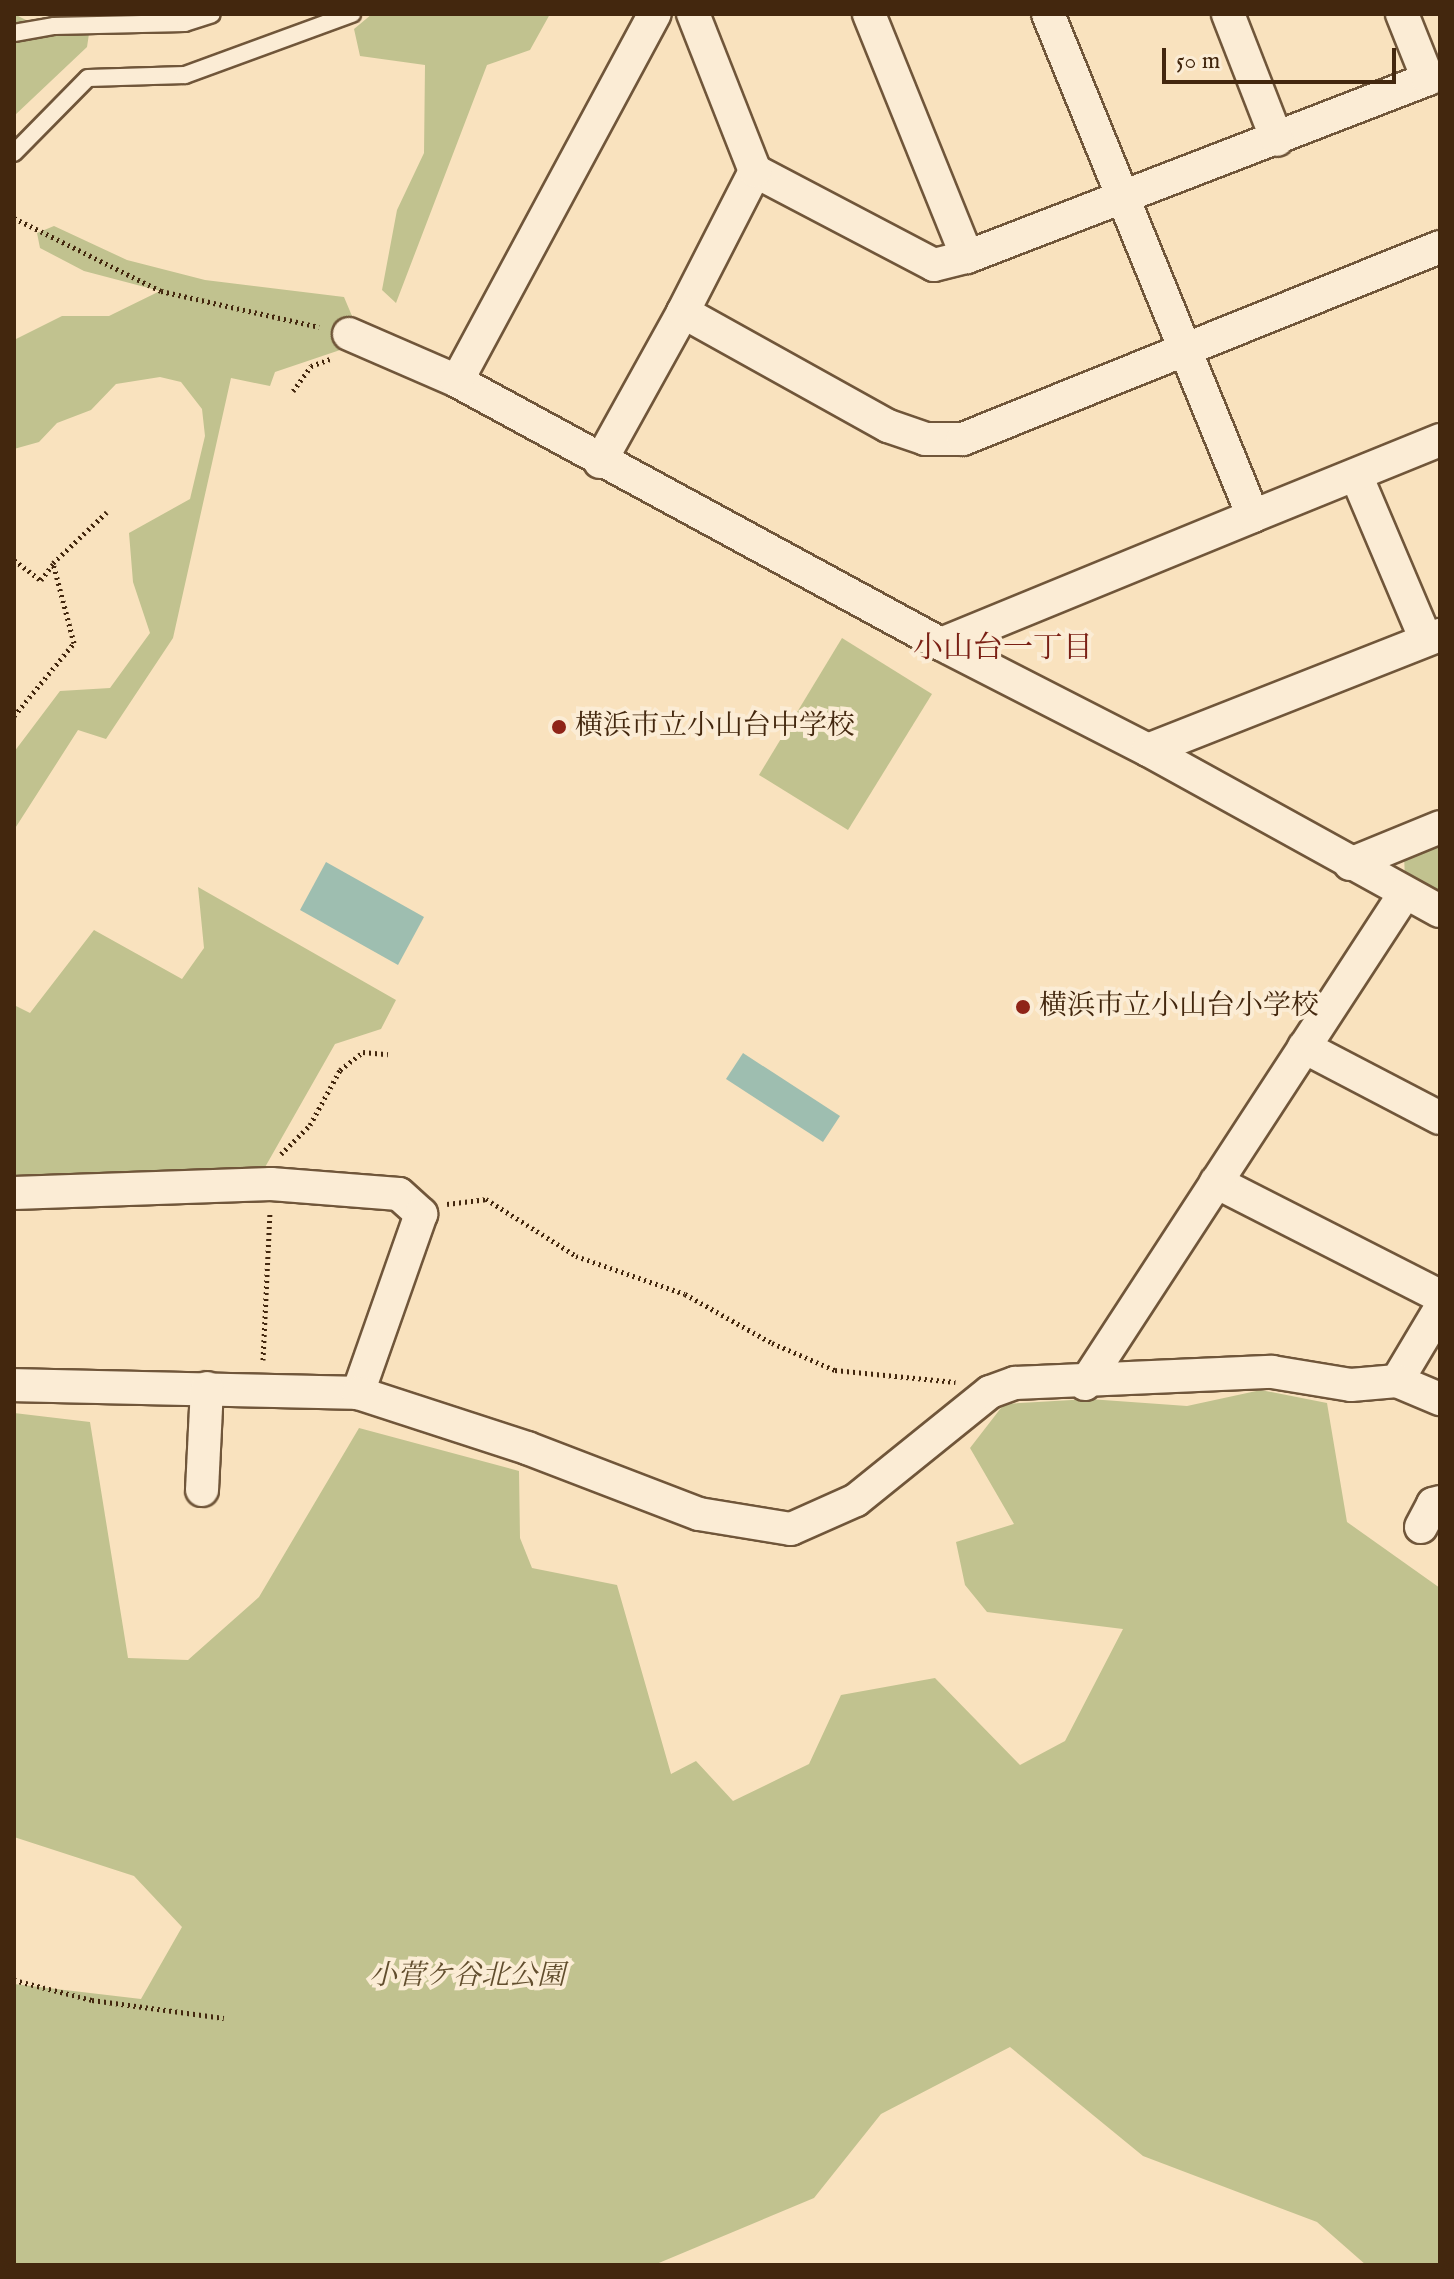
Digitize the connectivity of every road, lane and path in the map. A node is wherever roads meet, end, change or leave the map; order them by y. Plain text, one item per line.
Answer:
1 (212, 14) edge
2 (352, 14) edge
3 (655, 14) edge
4 (693, 14) edge
5 (869, 14) edge
6 (1048, 14) edge
7 (1228, 14) edge
8 (1402, 14) edge
9 (14, 33) edge
10 (1434, 77) edge
11 (1277, 140) junction
12 (14, 153) edge
13 (755, 171) junction
14 (1122, 199) junction
15 (14, 218) edge
16 (1440, 247) edge
17 (967, 257) junction
18 (683, 312) junction
19 (349, 334) joint
20 (1185, 350) junction
21 (457, 381) junction
22 (1440, 440) edge
23 (600, 462) junction
24 (1356, 475) junction
25 (107, 512) dead end
26 (1253, 516) junction
27 (14, 560) edge
28 (53, 563) junction
29 (1433, 638) edge
30 (941, 644) junction
31 (14, 716) edge
32 (1148, 750) junction
33 (1440, 827) edge
34 (1350, 864) junction
35 (1405, 893) junction
36 (1440, 911) edge
37 (1304, 1047) junction
38 (1440, 1118) edge
39 (1216, 1182) junction
40 (14, 1193) edge
41 (415, 1208) junction
42 (1440, 1296) edge
43 (1440, 1309) edge
44 (1397, 1381) junction
45 (1085, 1384) junction
46 (14, 1385) edge
47 (207, 1388) junction
48 (990, 1392) junction
49 (358, 1393) junction
50 (1440, 1399) edge
51 (202, 1490) dead end
52 (14, 1980) edge
53 (224, 2018) dead end

1 - 9 lane
2 - 12 lane
3 - 21 street
4 - 13 street
5 - 17 street
6 - 14 street
7 - 11 street
8 - 10 street
10 - 11 street
11 - 14 street
13 - 17 street
13 - 18 street
14 - 17 street
14 - 20 street
15 - 19 path
16 - 20 street
18 - 20 street
18 - 23 street
19 - 21 street
20 - 26 street
21 - 23 street
22 - 24 street
23 - 30 street
24 - 26 street
24 - 29 street
25 - 28 path
26 - 30 street
27 - 28 path
28 - 31 path
29 - 32 street
30 - 32 street
32 - 34 street
33 - 34 street
34 - 35 street
35 - 36 street
35 - 37 street
37 - 38 street
37 - 39 street
39 - 42 street
39 - 45 street
40 - 41 street
41 - 48 path
41 - 49 street
43 - 44 street
44 - 45 street
44 - 50 street
45 - 48 street
46 - 47 street
47 - 49 street
47 - 51 street
48 - 49 street
52 - 53 path

